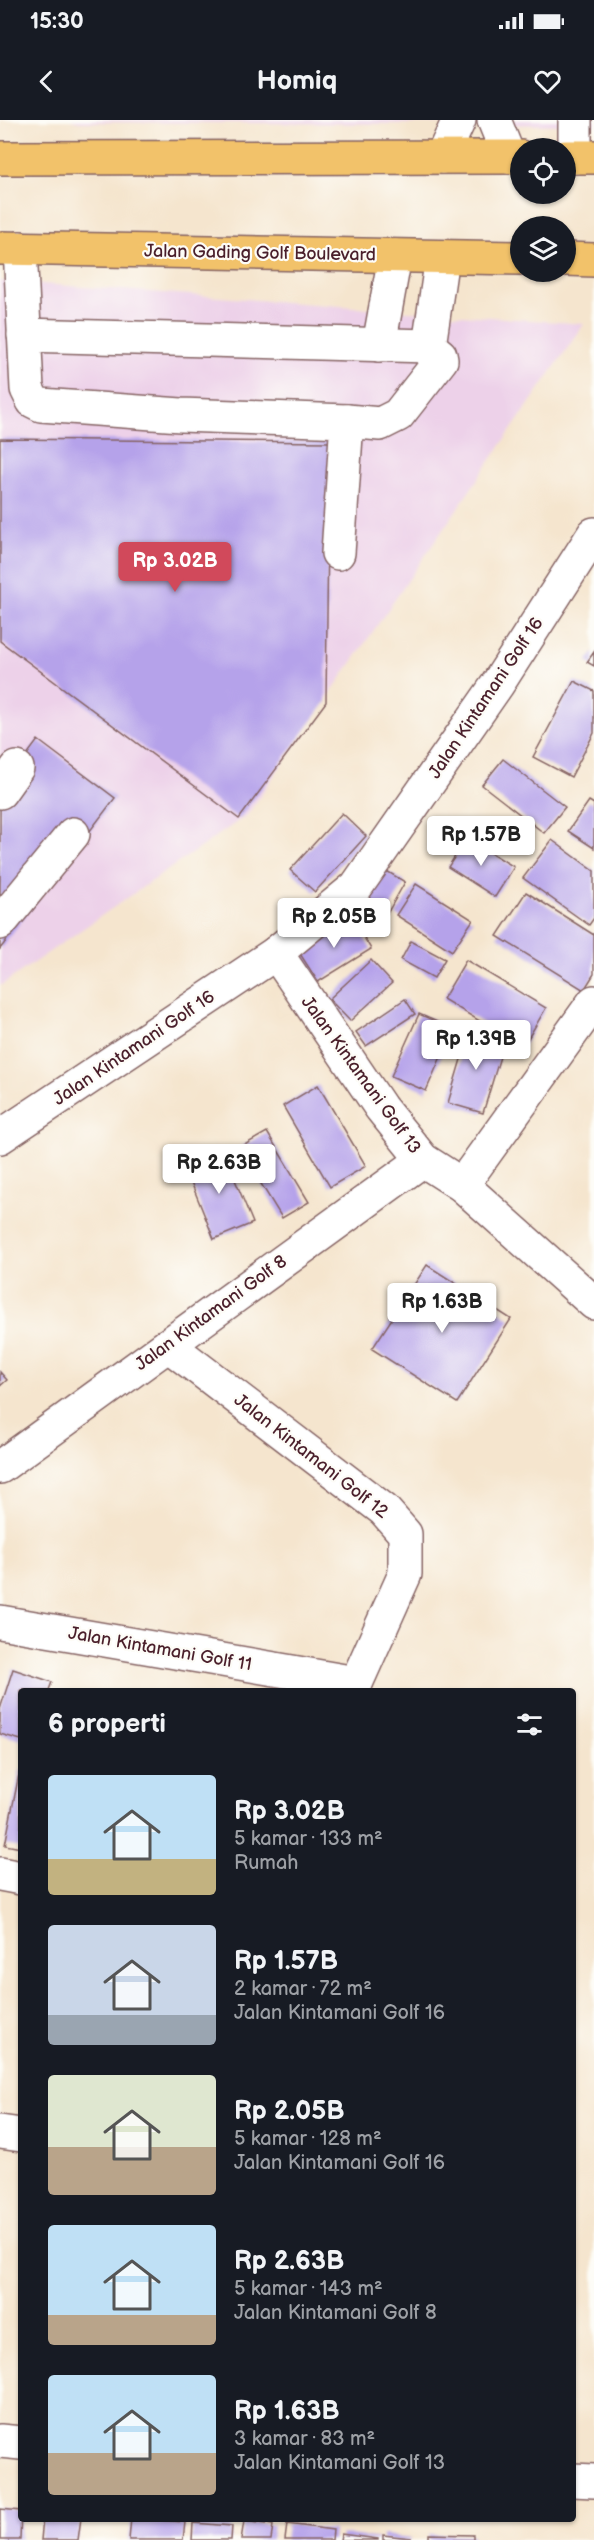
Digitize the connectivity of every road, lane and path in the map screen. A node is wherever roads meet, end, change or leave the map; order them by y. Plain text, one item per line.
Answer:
1 (459, 120) edge
2 (494, 120) edge
3 (575, 120) edge
4 (510, 148) edge
5 (442, 157) junction
6 (510, 157) edge
7 (578, 157) edge
8 (0, 158) edge
9 (126, 158) junction
10 (0, 174) edge
11 (10, 248) edge
12 (395, 256) junction
13 (442, 257) junction
14 (510, 258) edge
15 (576, 259) edge
16 (594, 260) edge
17 (24, 335) junction
18 (379, 345) junction
19 (429, 346) junction
20 (347, 421) junction
21 (594, 534) edge
22 (338, 553) dead end
23 (73, 834) dead end
24 (0, 923) edge
25 (276, 953) junction
26 (594, 1002) edge
27 (0, 1137) edge
28 (423, 1160) junction
29 (462, 1185) junction
30 (594, 1303) edge
31 (168, 1345) junction
32 (0, 1467) edge
33 (0, 1622) edge
34 (354, 1687) edge
35 (0, 1875) edge
36 (18, 1878) edge
37 (0, 2132) edge
38 (18, 2135) edge
39 (0, 2441) edge
40 (18, 2443) edge
41 (576, 2480) edge
42 (594, 2481) edge

1 - 5 street
2 - 4 street
3 - 7 street
5 - 6 main road
5 - 9 main road
8 - 9 main road
9 - 10 main road
11 - 12 main road, Jalan Gading Golf Boulevard
11 - 17 street
12 - 13 main road, Jalan Gading Golf Boulevard
12 - 18 street
13 - 14 main road, Jalan Gading Golf Boulevard
13 - 19 street
15 - 16 main road
17 - 18 street
17 - 20 street
18 - 19 street
19 - 20 street
20 - 22 street
21 - 25 street, Jalan Kintamani Golf 16
23 - 24 street
25 - 27 street, Jalan Kintamani Golf 16
25 - 28 street, Jalan Kintamani Golf 13
26 - 29 street
28 - 29 street, Jalan Kintamani Golf 13
28 - 31 street, Jalan Kintamani Golf 8
29 - 30 street, Jalan Kintamani Golf 13
31 - 32 street, Jalan Kintamani Golf 8
31 - 34 street, Jalan Kintamani Golf 12
33 - 34 street, Jalan Kintamani Golf 11
35 - 36 street
37 - 38 street
39 - 40 street
41 - 42 street

